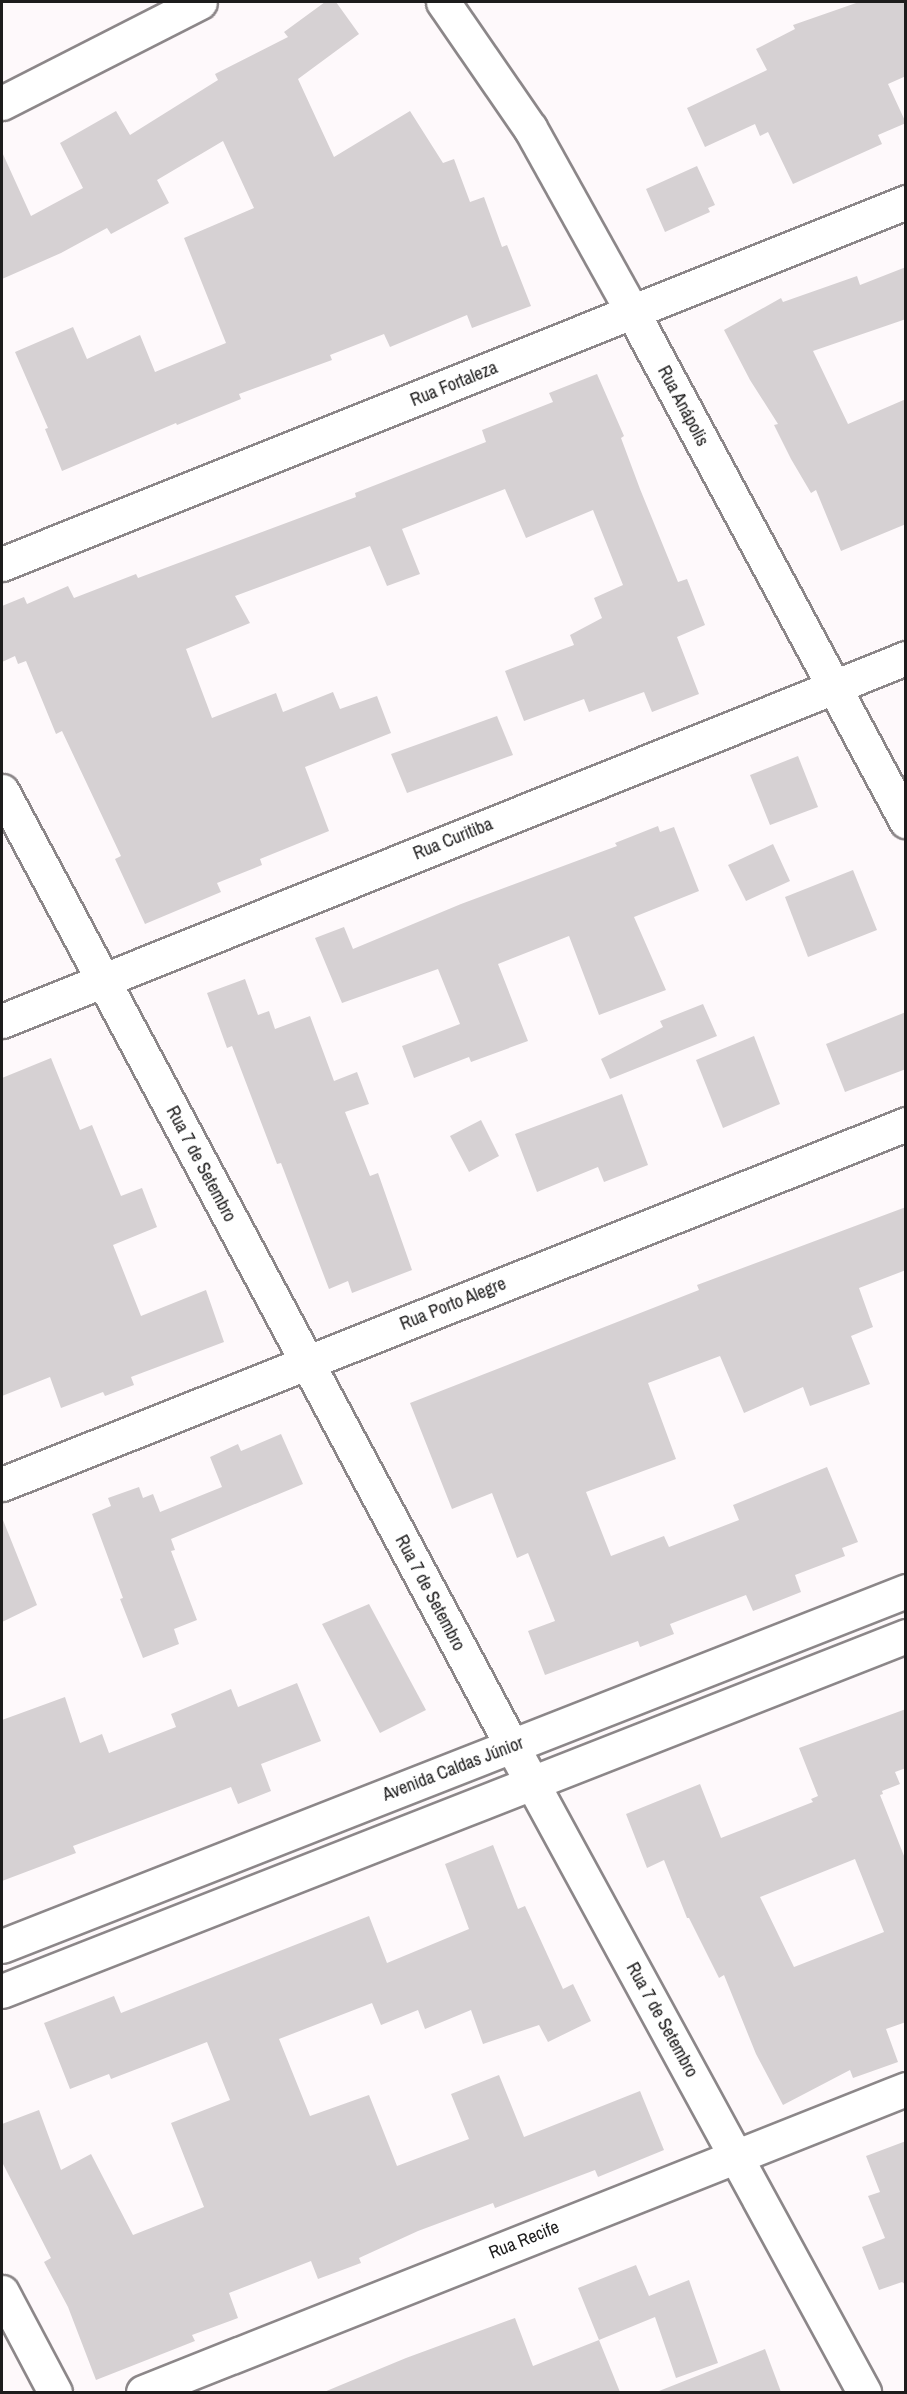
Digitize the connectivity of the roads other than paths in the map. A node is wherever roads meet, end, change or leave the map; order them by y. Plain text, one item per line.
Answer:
1 (200, 2) edge
2 (443, 2) edge
3 (2, 103) edge
4 (906, 202) edge
5 (633, 313) junction
6 (2, 564) edge
7 (906, 658) edge
8 (834, 687) junction
9 (2, 791) edge
10 (906, 821) edge
11 (103, 980) junction
12 (2, 1021) edge
13 (906, 1124) edge
14 (307, 1362) junction
15 (2, 1484) edge
16 (906, 1591) edge
17 (906, 1636) edge
18 (512, 1746) junction
19 (532, 1782) junction
20 (2, 1946) edge
21 (2, 1991) edge
22 (906, 2089) edge
23 (736, 2155) junction
24 (2, 2292) edge
25 (55, 2392) edge
26 (144, 2392) edge
27 (864, 2392) edge

1 - 3 street
2 - 5 street, Rua Anápolis
4 - 5 street, Rua Fortaleza
5 - 6 street, Rua Fortaleza
5 - 8 street, Rua Anápolis
7 - 8 street, Rua Curitiba
8 - 10 street, Rua Anápolis
8 - 11 street, Rua Curitiba
9 - 11 street, Rua 7 de Setembro
11 - 12 street, Rua Curitiba
11 - 14 street, Rua 7 de Setembro
13 - 14 street, Rua Porto Alegre
14 - 15 street, Rua Porto Alegre
14 - 18 street, Rua 7 de Setembro
16 - 18 street, Avenida Caldas Júnior
17 - 19 street
18 - 19 street, Rua 7 de Setembro
18 - 20 street, Avenida Caldas Júnior
19 - 21 street
19 - 23 street, Rua 7 de Setembro
22 - 23 street, Rua Recife
23 - 26 street, Rua Recife
23 - 27 street, Rua 7 de Setembro
24 - 25 street

